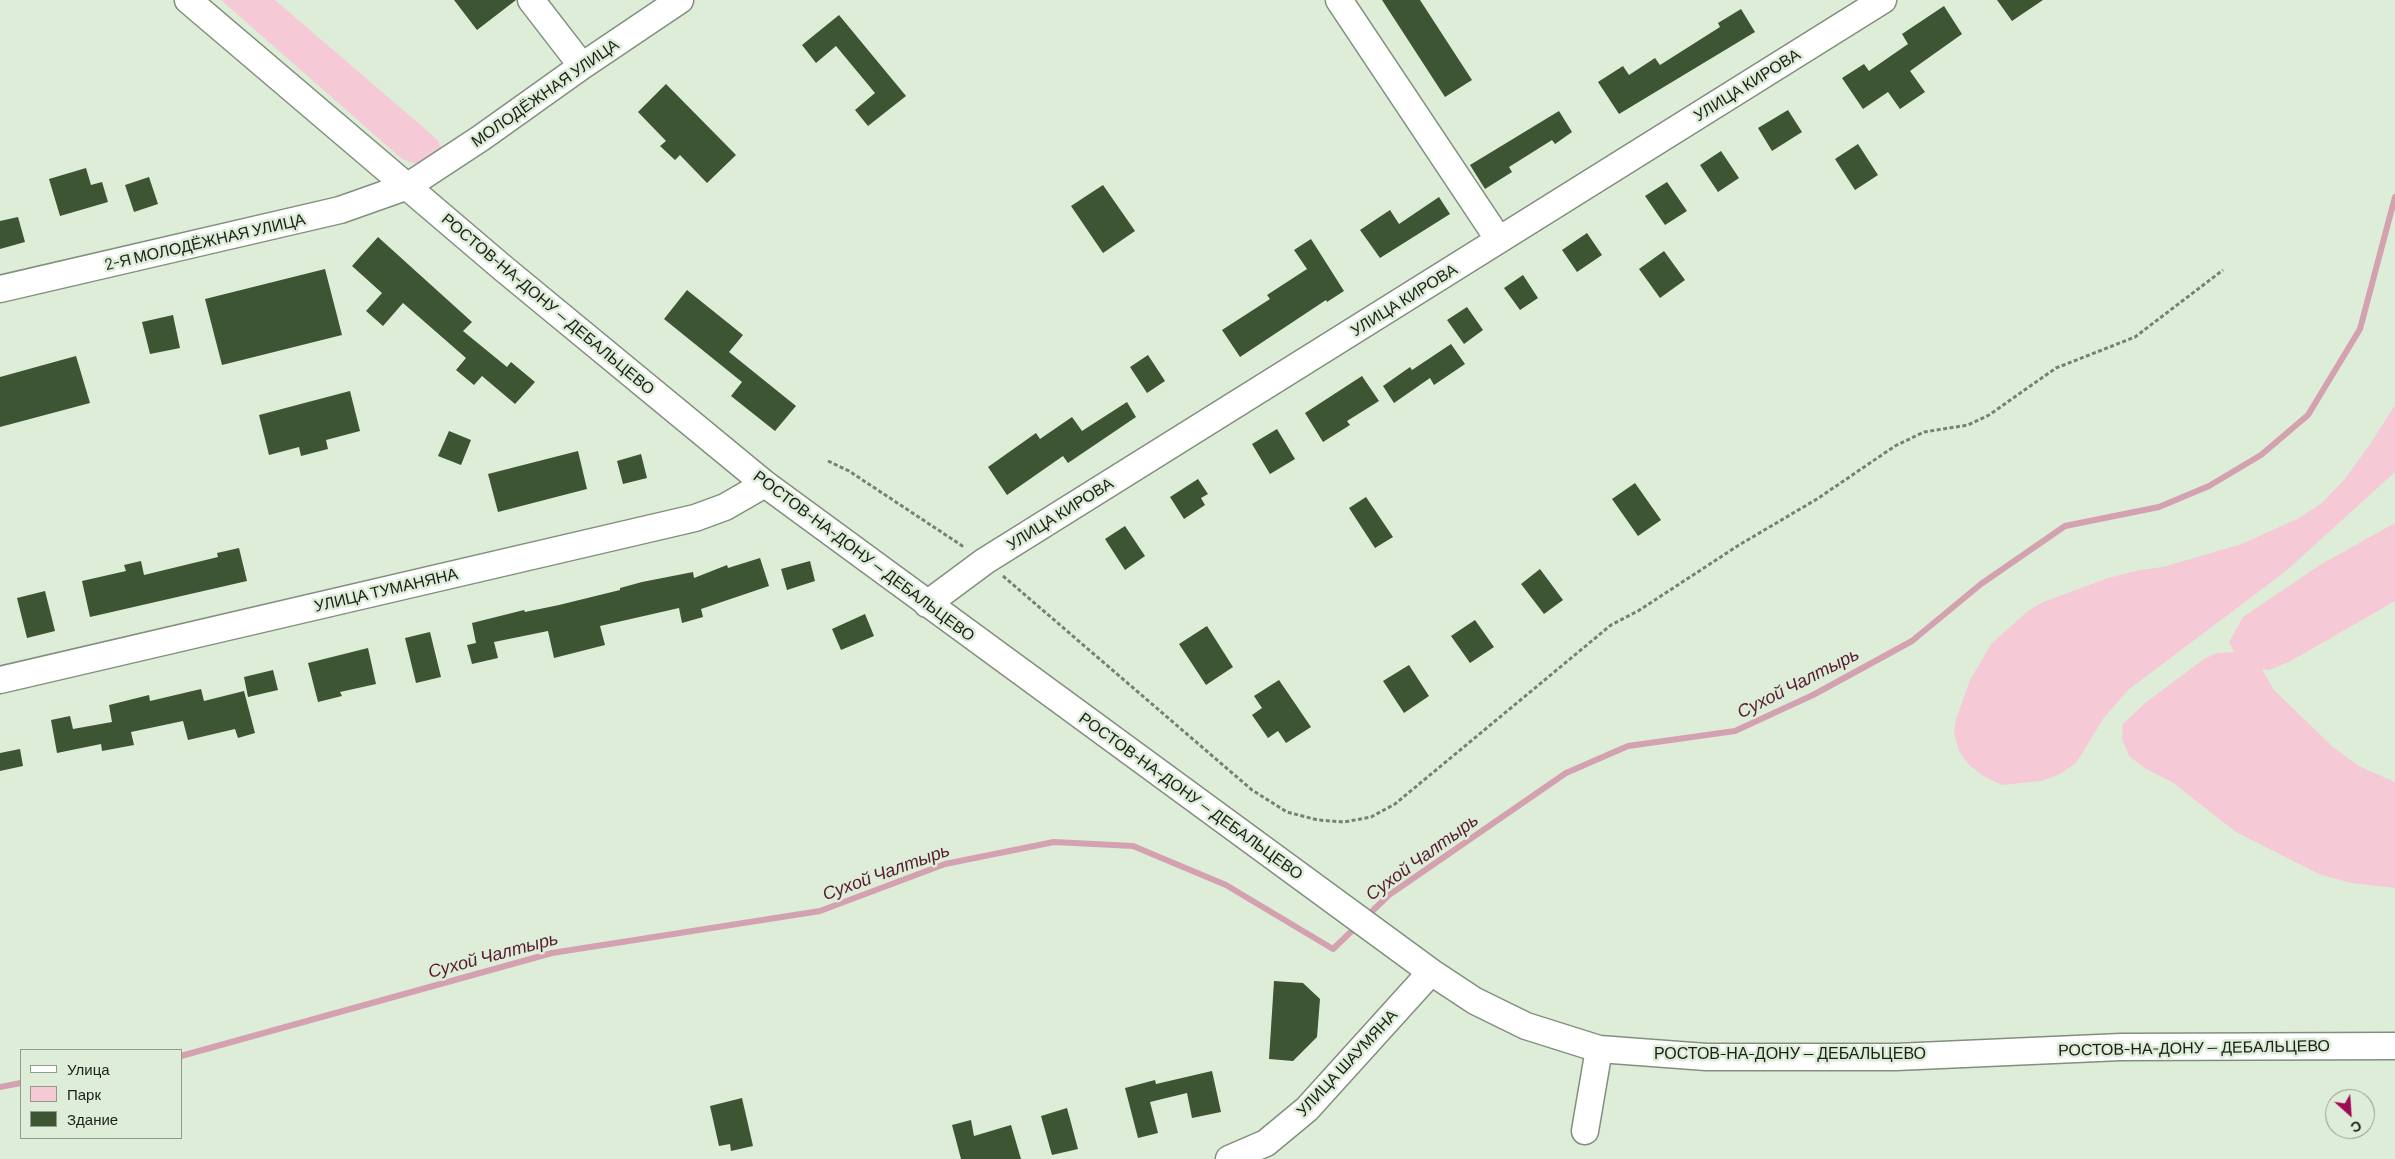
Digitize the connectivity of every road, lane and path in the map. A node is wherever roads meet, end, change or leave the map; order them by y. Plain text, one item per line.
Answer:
1 (188, 0) edge
2 (531, 0) edge
3 (680, 0) edge
4 (1339, 0) edge
5 (1883, 0) edge
6 (582, 66) junction
7 (408, 186) junction
8 (1499, 240) junction
9 (2222, 270) dead end
10 (0, 289) edge
11 (828, 460) dead end
12 (765, 484) junction
13 (985, 561) junction
14 (927, 604) junction
15 (0, 680) edge
16 (1431, 972) junction
17 (2395, 1046) edge
18 (1599, 1049) junction
19 (1585, 1131) dead end
20 (1229, 1159) edge

1 - 7 street, РОСТОВ-НА-ДОНУ — ДЕБАЛЬЦЕВО
2 - 6 street
3 - 6 street, МОЛОДЁЖНАЯ УЛИЦА
4 - 8 street
5 - 8 street, УЛИЦА КИРОВА
6 - 7 street, МОЛОДЁЖНАЯ УЛИЦА
7 - 10 street, 2-Я МОЛОДЁЖНАЯ УЛИЦА
7 - 12 street, РОСТОВ-НА-ДОНУ — ДЕБАЛЬЦЕВО
8 - 13 street, УЛИЦА КИРОВА
9 - 13 path
11 - 13 path
12 - 14 street, РОСТОВ-НА-ДОНУ — ДЕБАЛЬЦЕВО
12 - 15 street, УЛИЦА ТУМАНЯНА
13 - 14 street, УЛИЦА КИРОВА
14 - 16 street, РОСТОВ-НА-ДОНУ — ДЕБАЛЬЦЕВО
16 - 18 street, РОСТОВ-НА-ДОНУ — ДЕБАЛЬЦЕВО
16 - 20 street, УЛИЦА ШАУМЯНА
17 - 18 street, РОСТОВ-НА-ДОНУ — ДЕБАЛЬЦЕВО
18 - 19 street

